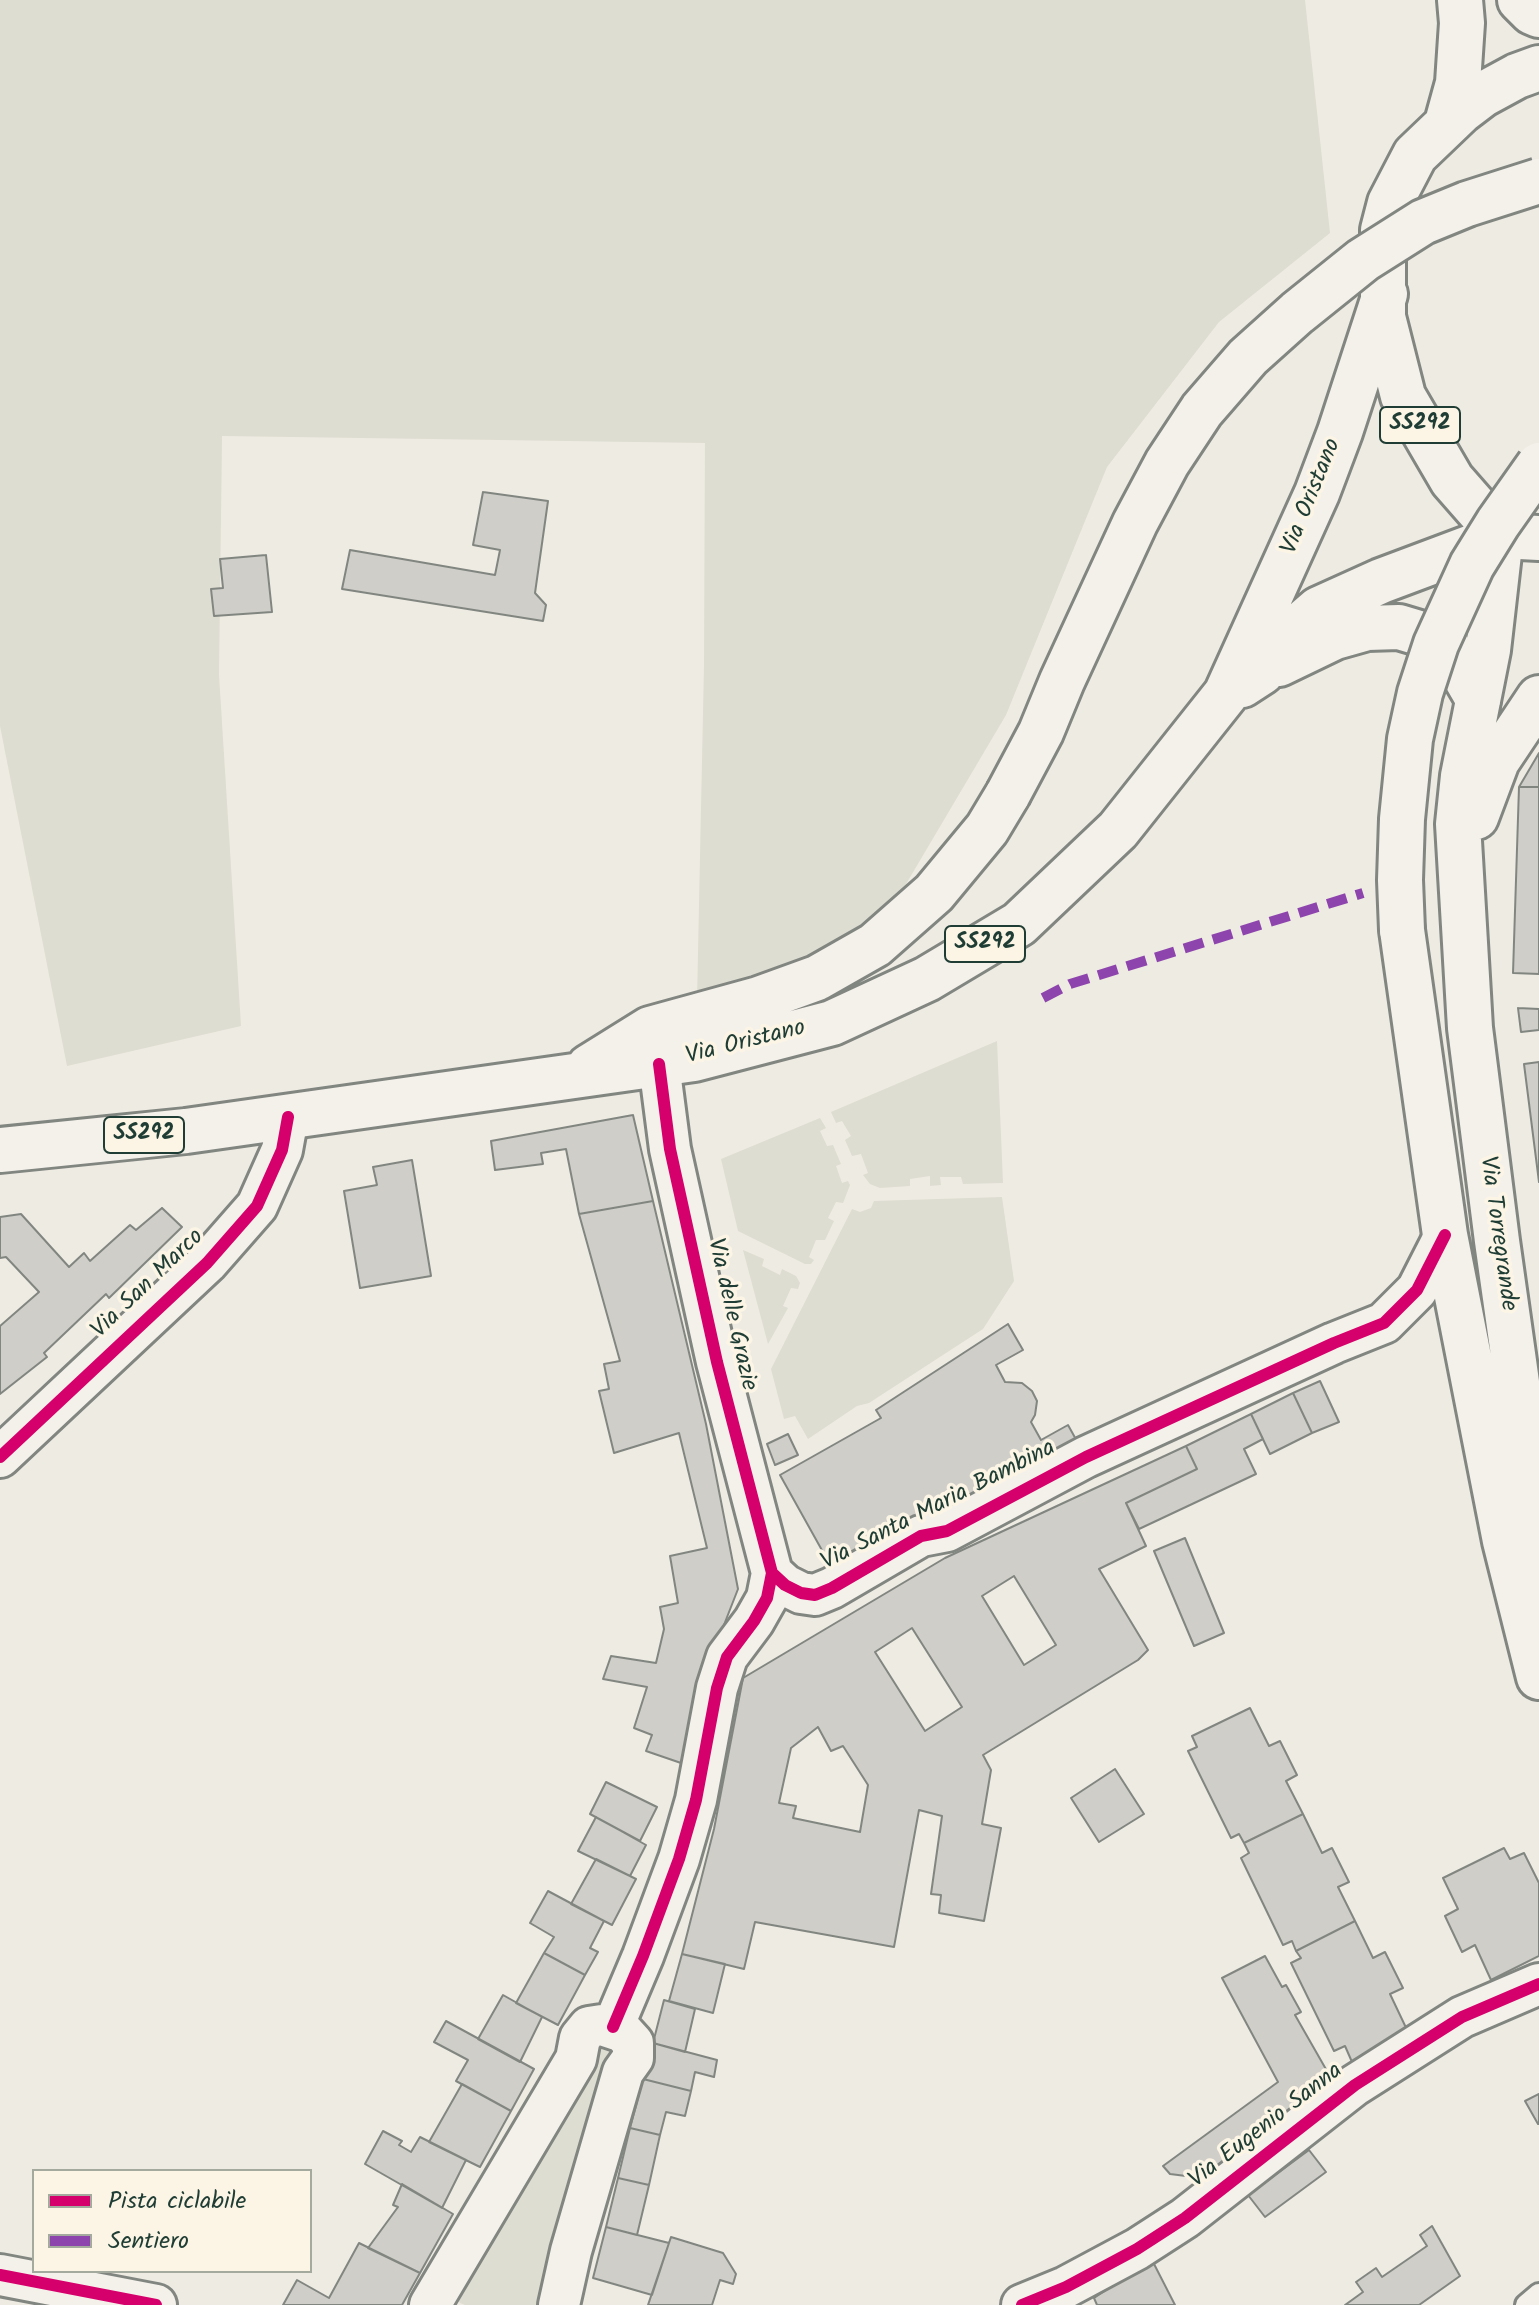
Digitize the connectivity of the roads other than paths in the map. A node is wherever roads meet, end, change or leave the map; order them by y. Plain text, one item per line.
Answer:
1 (1460, 0) edge
2 (1520, 0) edge
3 (1539, 15) edge
4 (1539, 68) edge
5 (1447, 123) junction
6 (1539, 181) edge
7 (1385, 294) junction
8 (1539, 465) edge
9 (1520, 537) edge
10 (1262, 672) junction
11 (1226, 694) junction
12 (1539, 698) edge
13 (1478, 699) junction
14 (1461, 890) junction
15 (659, 1064) junction
16 (573, 1076) junction
17 (288, 1117) junction
18 (0, 1150) edge
19 (1445, 1235) junction
20 (0, 1457) edge
21 (772, 1573) junction
22 (1539, 1577) edge
23 (1539, 1677) edge
24 (1539, 1984) edge
25 (613, 2027) junction
26 (0, 2275) edge
27 (1539, 2294) edge
28 (156, 2305) edge
29 (430, 2305) edge
30 (559, 2305) edge
31 (1022, 2305) edge
32 (1526, 2305) edge

1 - 5 main road, SS292
2 - 3 main road
4 - 5 main road, SS292
5 - 7 main road, SS292
6 - 16 main road, bridge
7 - 9 main road, SS292
7 - 11 main road, Via Oristano / SS292
8 - 19 main road, bridge
9 - 10 main road, Via Oristano / SS292
9 - 13 main road, Via Torregrande
10 - 11 main road, Via Oristano / SS292
10 - 13 main road
11 - 15 main road, Via Oristano / SS292
12 - 14 main road, Via Torregrande
13 - 14 main road, Via Torregrande
14 - 22 main road, Via Torregrande
15 - 16 main road, Via Oristano / SS292
15 - 21 street, Via delle Grazie
16 - 17 main road, Via Oristano / SS292
17 - 18 main road, Via Oristano / SS292
17 - 20 street, Via San Marco
19 - 21 street, Via Santa Maria Bambina
19 - 23 main road
21 - 25 street
24 - 31 street, Via Eugenio Sanna
25 - 29 street
25 - 30 street
26 - 28 street
27 - 32 lane

